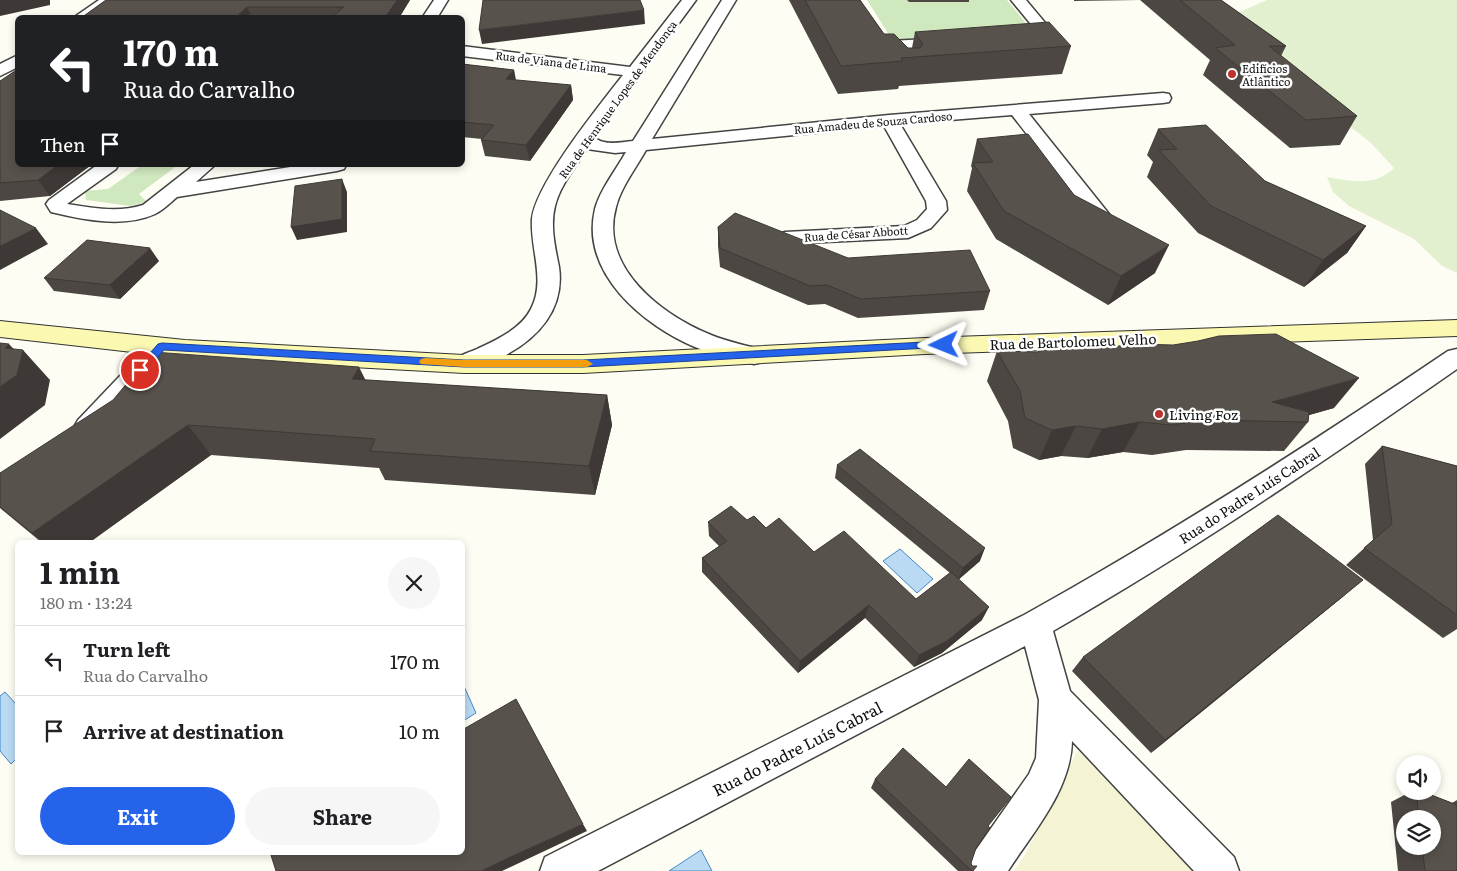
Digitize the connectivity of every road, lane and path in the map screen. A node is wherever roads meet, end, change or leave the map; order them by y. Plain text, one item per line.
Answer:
1 (119, 0) edge
2 (441, 0) edge
3 (689, 0) edge
4 (729, 0) edge
5 (1018, 0) edge
6 (84, 15) edge
7 (431, 15) edge
8 (1030, 38) edge
9 (964, 42) edge
10 (465, 52) edge
11 (899, 58) edge
12 (15, 62) edge
13 (0, 71) edge
14 (635, 72) junction
15 (1163, 98) dead end
16 (1017, 110) junction
17 (889, 120) junction
18 (585, 139) junction
19 (640, 145) junction
20 (106, 167) edge
21 (203, 167) edge
22 (325, 167) edge
23 (172, 192) junction
24 (1110, 229) edge
25 (785, 238) edge
26 (1457, 328) edge
27 (0, 329) edge
28 (162, 347) junction
29 (754, 356) junction
30 (1457, 357) edge
31 (464, 364) junction
32 (71, 439) edge
33 (1035, 625) junction
34 (1056, 700) junction
35 (559, 871) edge
36 (985, 871) edge
37 (1220, 871) edge

1 - 6 street
2 - 7 street
3 - 14 street, Rua de Henrique Lopes de Mendonça
4 - 19 street
5 - 8 street
9 - 11 street
10 - 14 street, Rua de Viana de Lima
12 - 13 street
14 - 18 street, Rua de Henrique Lopes de Mendonça
15 - 16 street, Rua Amadeu de Souza Cardoso
16 - 17 street, Rua Amadeu de Souza Cardoso
16 - 24 street
17 - 19 street, Rua Amadeu de Souza Cardoso
17 - 25 street, Rua de César Abbott
18 - 19 street, Rua Amadeu de Souza Cardoso
18 - 31 street, Rua de Henrique Lopes de Mendonça
19 - 29 street
20 - 23 street
21 - 23 street
22 - 23 street
26 - 29 street, Rua de Bartolomeu Velho
27 - 28 street, Rua de Bartolomeu Velho
28 - 31 street, Rua de Bartolomeu Velho
28 - 32 street
29 - 31 street, Rua de Bartolomeu Velho
30 - 33 street, Rua do Padre Luís Cabral
33 - 34 street
33 - 35 street, Rua do Padre Luís Cabral
34 - 36 street
34 - 37 street

